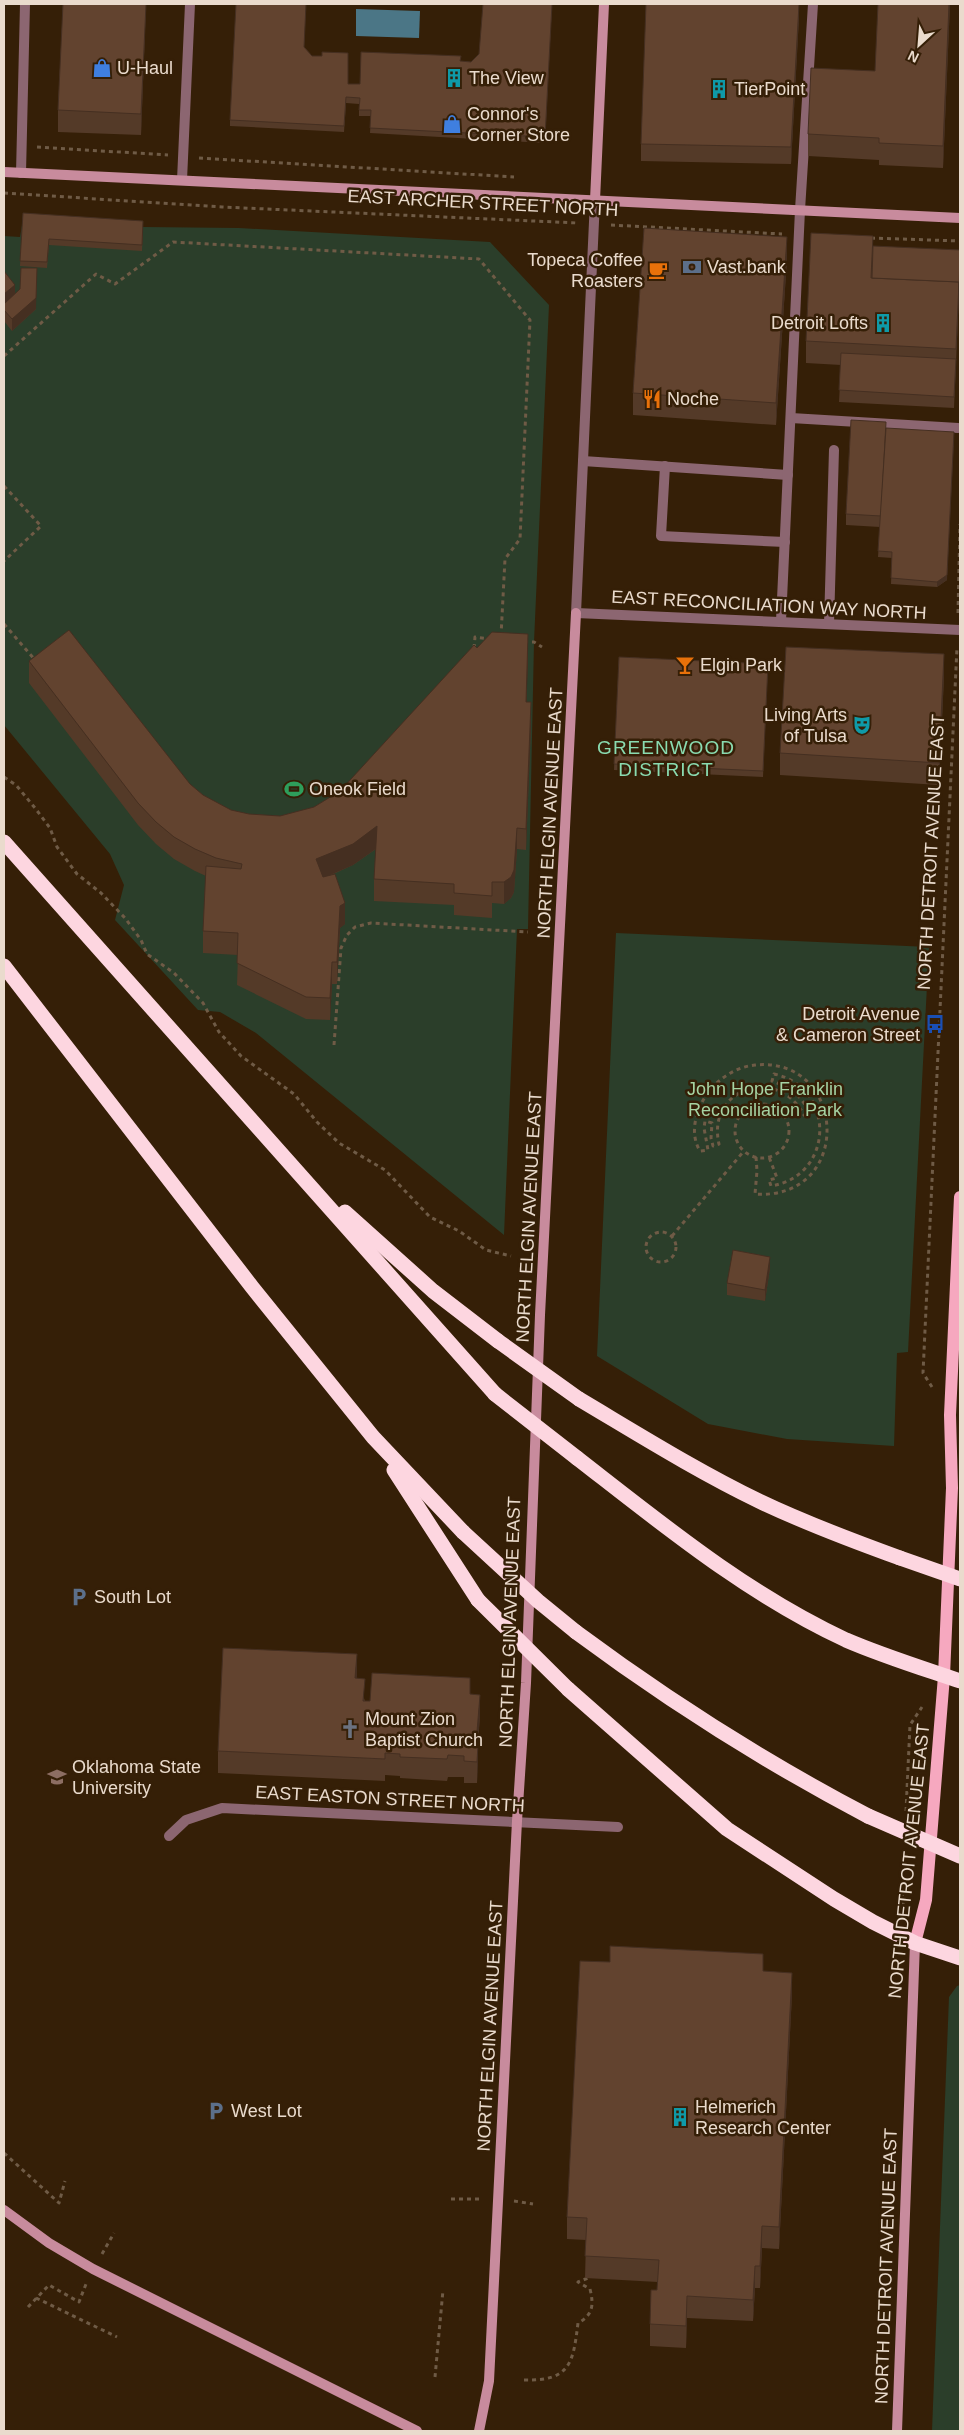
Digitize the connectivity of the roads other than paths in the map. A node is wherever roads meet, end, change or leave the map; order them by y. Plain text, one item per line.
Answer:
1 (25, 4) edge
2 (190, 4) edge
3 (604, 4) edge
4 (814, 4) edge
5 (4, 172) edge
6 (21, 173) junction
7 (182, 180) junction
8 (595, 200) junction
9 (800, 210) junction
10 (960, 218) edge
11 (791, 418) junction
12 (959, 428) edge
13 (834, 450) dead end
14 (583, 461) junction
15 (665, 466) junction
16 (788, 475) junction
17 (785, 542) junction
18 (576, 612) junction
19 (782, 621) junction
20 (829, 624) junction
21 (959, 630) edge
22 (4, 842) edge
23 (4, 966) edge
24 (203, 1066) junction
25 (960, 1197) edge
26 (959, 1247) edge
27 (373, 1437) junction
28 (960, 1579) edge
29 (944, 1676) junction
30 (960, 1681) edge
31 (517, 1821) junction
32 (618, 1827) dead end
33 (169, 1836) dead end
34 (960, 1856) edge
35 (916, 1943) junction
36 (960, 1958) edge
37 (4, 2210) edge
38 (417, 2431) edge
39 (479, 2431) edge
40 (897, 2431) edge

1 - 6 street
2 - 7 street
3 - 8 street, NORTH ELGIN AVENUE EAST
4 - 9 street
5 - 6 street, EAST ARCHER STREET NORTH
6 - 7 street, EAST ARCHER STREET NORTH
7 - 8 street, EAST ARCHER STREET NORTH
8 - 9 street, EAST ARCHER STREET NORTH
8 - 14 street, NORTH ELGIN AVENUE EAST
9 - 10 street, EAST ARCHER STREET NORTH
9 - 11 street
11 - 12 street
11 - 16 street
13 - 20 street
14 - 15 street
14 - 18 street, NORTH ELGIN AVENUE EAST
15 - 16 street
15 - 17 street
16 - 17 street
17 - 19 street
18 - 19 street, EAST RECONCILIATION WAY NORTH
18 - 31 street, NORTH ELGIN AVENUE EAST
19 - 20 street, EAST RECONCILIATION WAY NORTH
20 - 21 street, EAST RECONCILIATION WAY NORTH
22 - 24 highway
23 - 27 highway
24 - 28 highway, bridge
24 - 29 highway, bridge
25 - 26 main road, NORTH DETROIT AVENUE EAST
26 - 29 main road, NORTH DETROIT AVENUE EAST
27 - 34 highway, bridge
27 - 35 highway, bridge
29 - 30 highway
29 - 35 main road, NORTH DETROIT AVENUE EAST
31 - 32 street, EAST EASTON STREET NORTH
31 - 33 street, EAST EASTON STREET NORTH
31 - 39 street, NORTH ELGIN AVENUE EAST
35 - 36 highway
35 - 40 street, NORTH DETROIT AVENUE EAST
37 - 38 street

